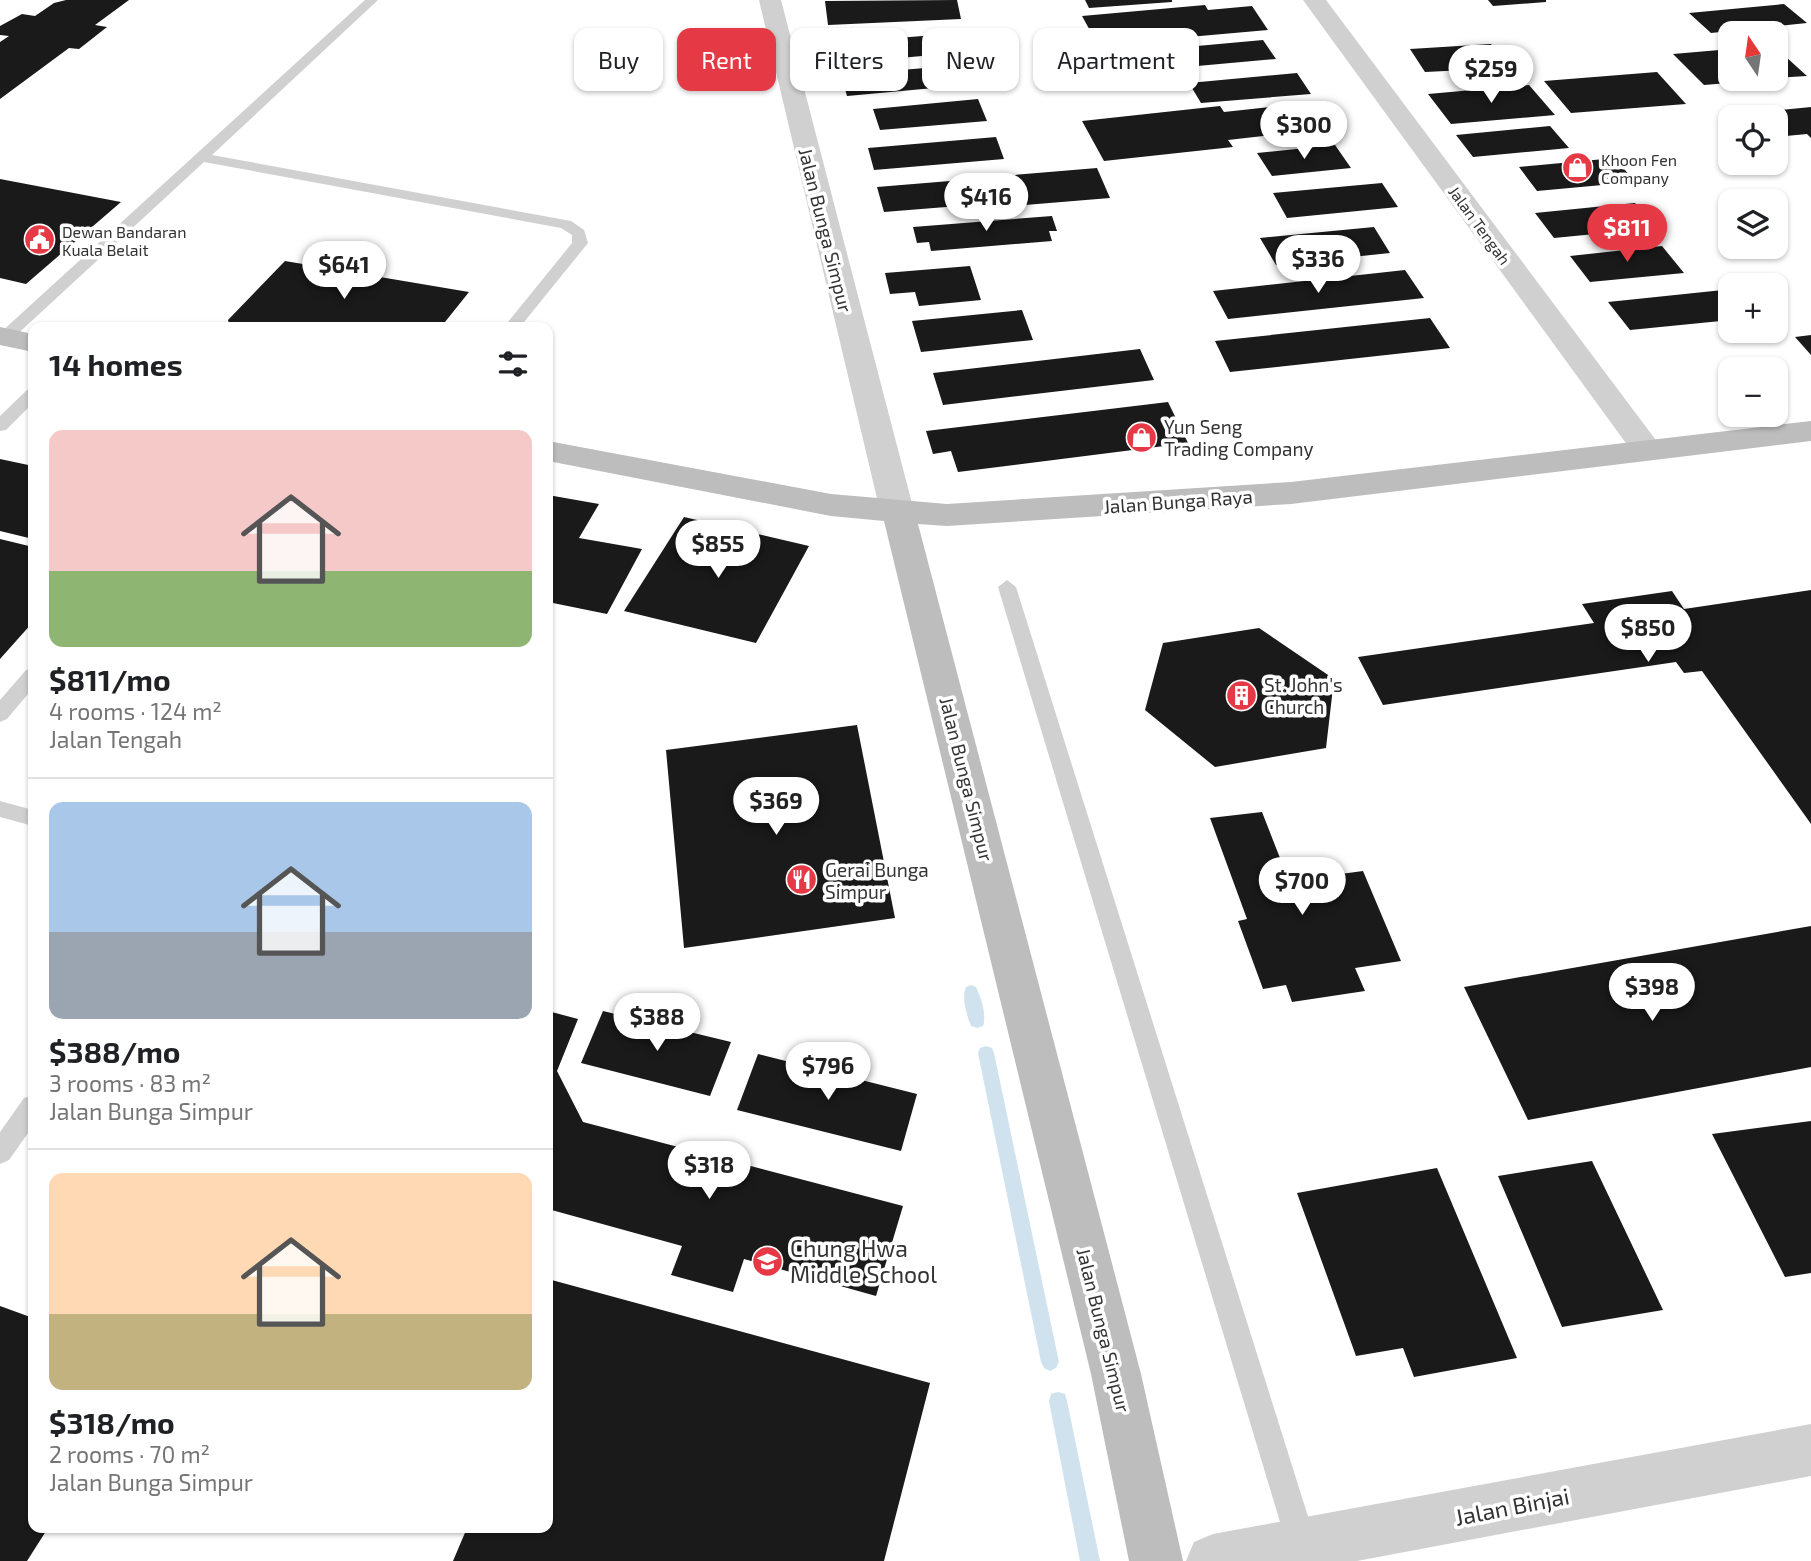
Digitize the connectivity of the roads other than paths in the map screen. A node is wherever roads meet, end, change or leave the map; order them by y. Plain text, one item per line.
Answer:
1 (372, 0) edge
2 (770, 0) edge
3 (1314, 0) edge
4 (201, 157) junction
5 (31, 322) edge
6 (516, 322) edge
7 (28, 324) edge
8 (13, 339) edge
9 (28, 399) edge
10 (0, 426) edge
11 (1811, 431) edge
12 (1647, 450) junction
13 (553, 452) edge
14 (897, 511) junction
15 (1007, 587) dead end
16 (28, 681) edge
17 (0, 714) edge
18 (0, 809) edge
19 (28, 817) edge
20 (28, 1114) edge
21 (0, 1152) edge
22 (1811, 1450) edge
23 (1302, 1545) junction
24 (1156, 1561) edge
25 (1213, 1561) edge

1 - 4 lane
2 - 14 street, Jalan Bunga Simpur
3 - 12 street, Jalan Tengah
4 - 5 lane
4 - 6 lane
7 - 8 lane
9 - 10 lane
11 - 12 street, Jalan Bunga Raya
12 - 14 street, Jalan Bunga Raya
13 - 14 street, Jalan Bunga Raya
14 - 24 street, Jalan Bunga Simpur
15 - 23 lane
16 - 17 lane
18 - 19 lane
20 - 21 lane
22 - 23 street, Jalan Binjai
23 - 25 street, Jalan Binjai

